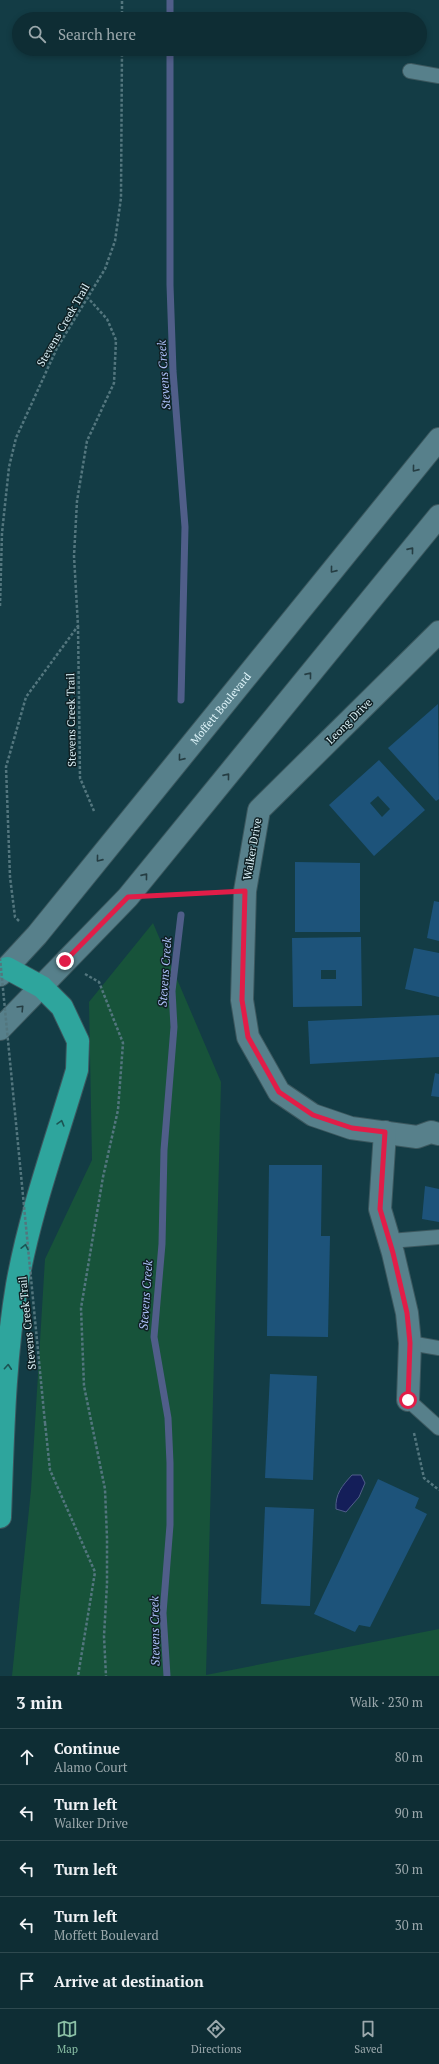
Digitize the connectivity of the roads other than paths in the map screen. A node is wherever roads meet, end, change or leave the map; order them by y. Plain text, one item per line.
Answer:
1 (410, 71) dead end
2 (439, 76) edge
3 (439, 439) edge
4 (439, 516) edge
5 (439, 632) edge
6 (259, 810) joint
7 (2, 967) edge
8 (42, 987) junction
9 (0, 1029) edge
10 (385, 1132) junction
11 (439, 1134) edge
12 (417, 1137) junction
13 (439, 1149) edge
14 (439, 1237) edge
15 (390, 1241) junction
16 (410, 1343) junction
17 (439, 1348) edge
18 (408, 1400) joint
19 (439, 1428) edge
20 (0, 1517) edge

1 - 2 lane
3 -> 7 main road, Moffett Boulevard
8 -> 4 main road
5 - 6 main road, Leong Drive
6 - 10 main road, Walker Drive
7 - 8 highway
9 -> 8 main road
20 -> 8 highway
10 - 12 main road, Walker Drive
10 - 15 main road
11 - 12 main road, Walker Drive
12 - 13 main road, Walker Drive
14 - 15 lane
15 - 16 main road
16 - 17 lane
16 - 18 main road
18 - 19 lane

